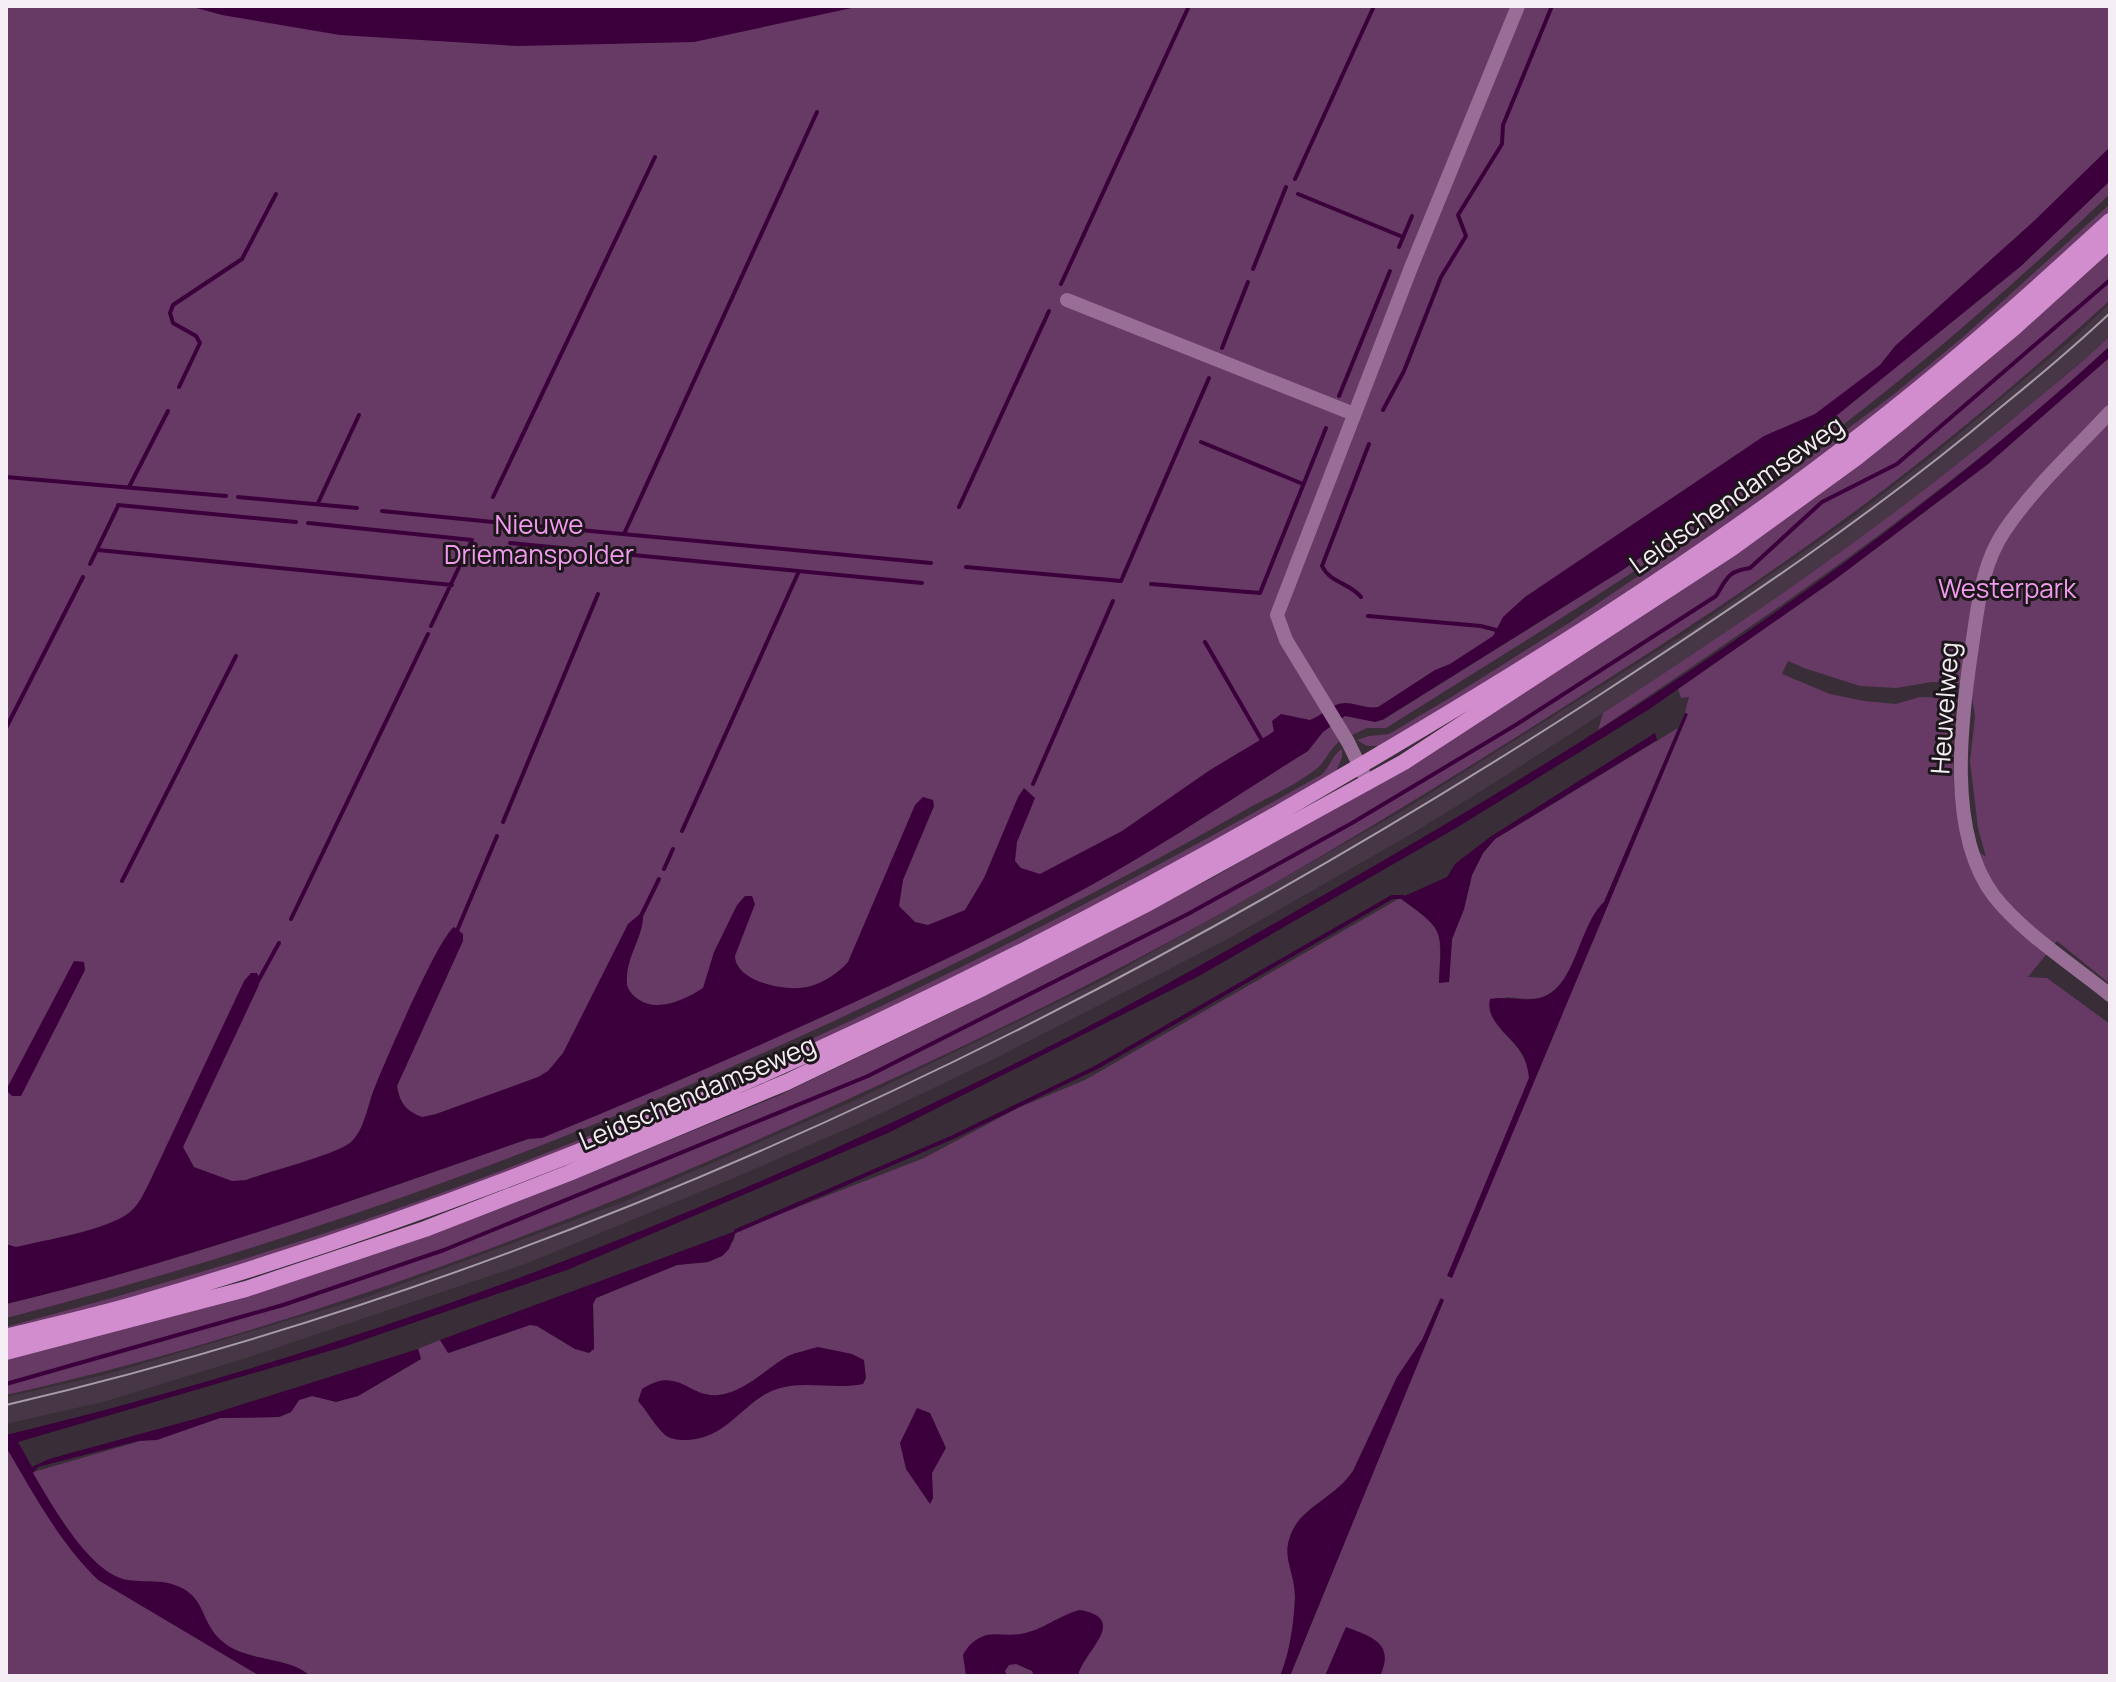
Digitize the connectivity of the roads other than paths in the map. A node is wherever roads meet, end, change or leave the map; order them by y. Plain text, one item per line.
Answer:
1 (1518, 6) edge
2 (2110, 221) edge
3 (2110, 241) edge
4 (1067, 300) dead end
5 (2110, 412) edge
6 (1354, 414) junction
7 (1360, 766) junction
8 (1368, 783) junction
9 (2110, 995) edge
10 (6, 1337) edge
11 (6, 1352) edge

1 - 6 street
2 - 7 main road, Leidschendamseweg
3 - 8 main road, Leidschendamseweg
4 - 6 street
5 - 9 street, Heuvelweg
6 - 7 street
7 - 8 street
7 - 10 main road, Leidschendamseweg
8 - 11 main road, Leidschendamseweg

